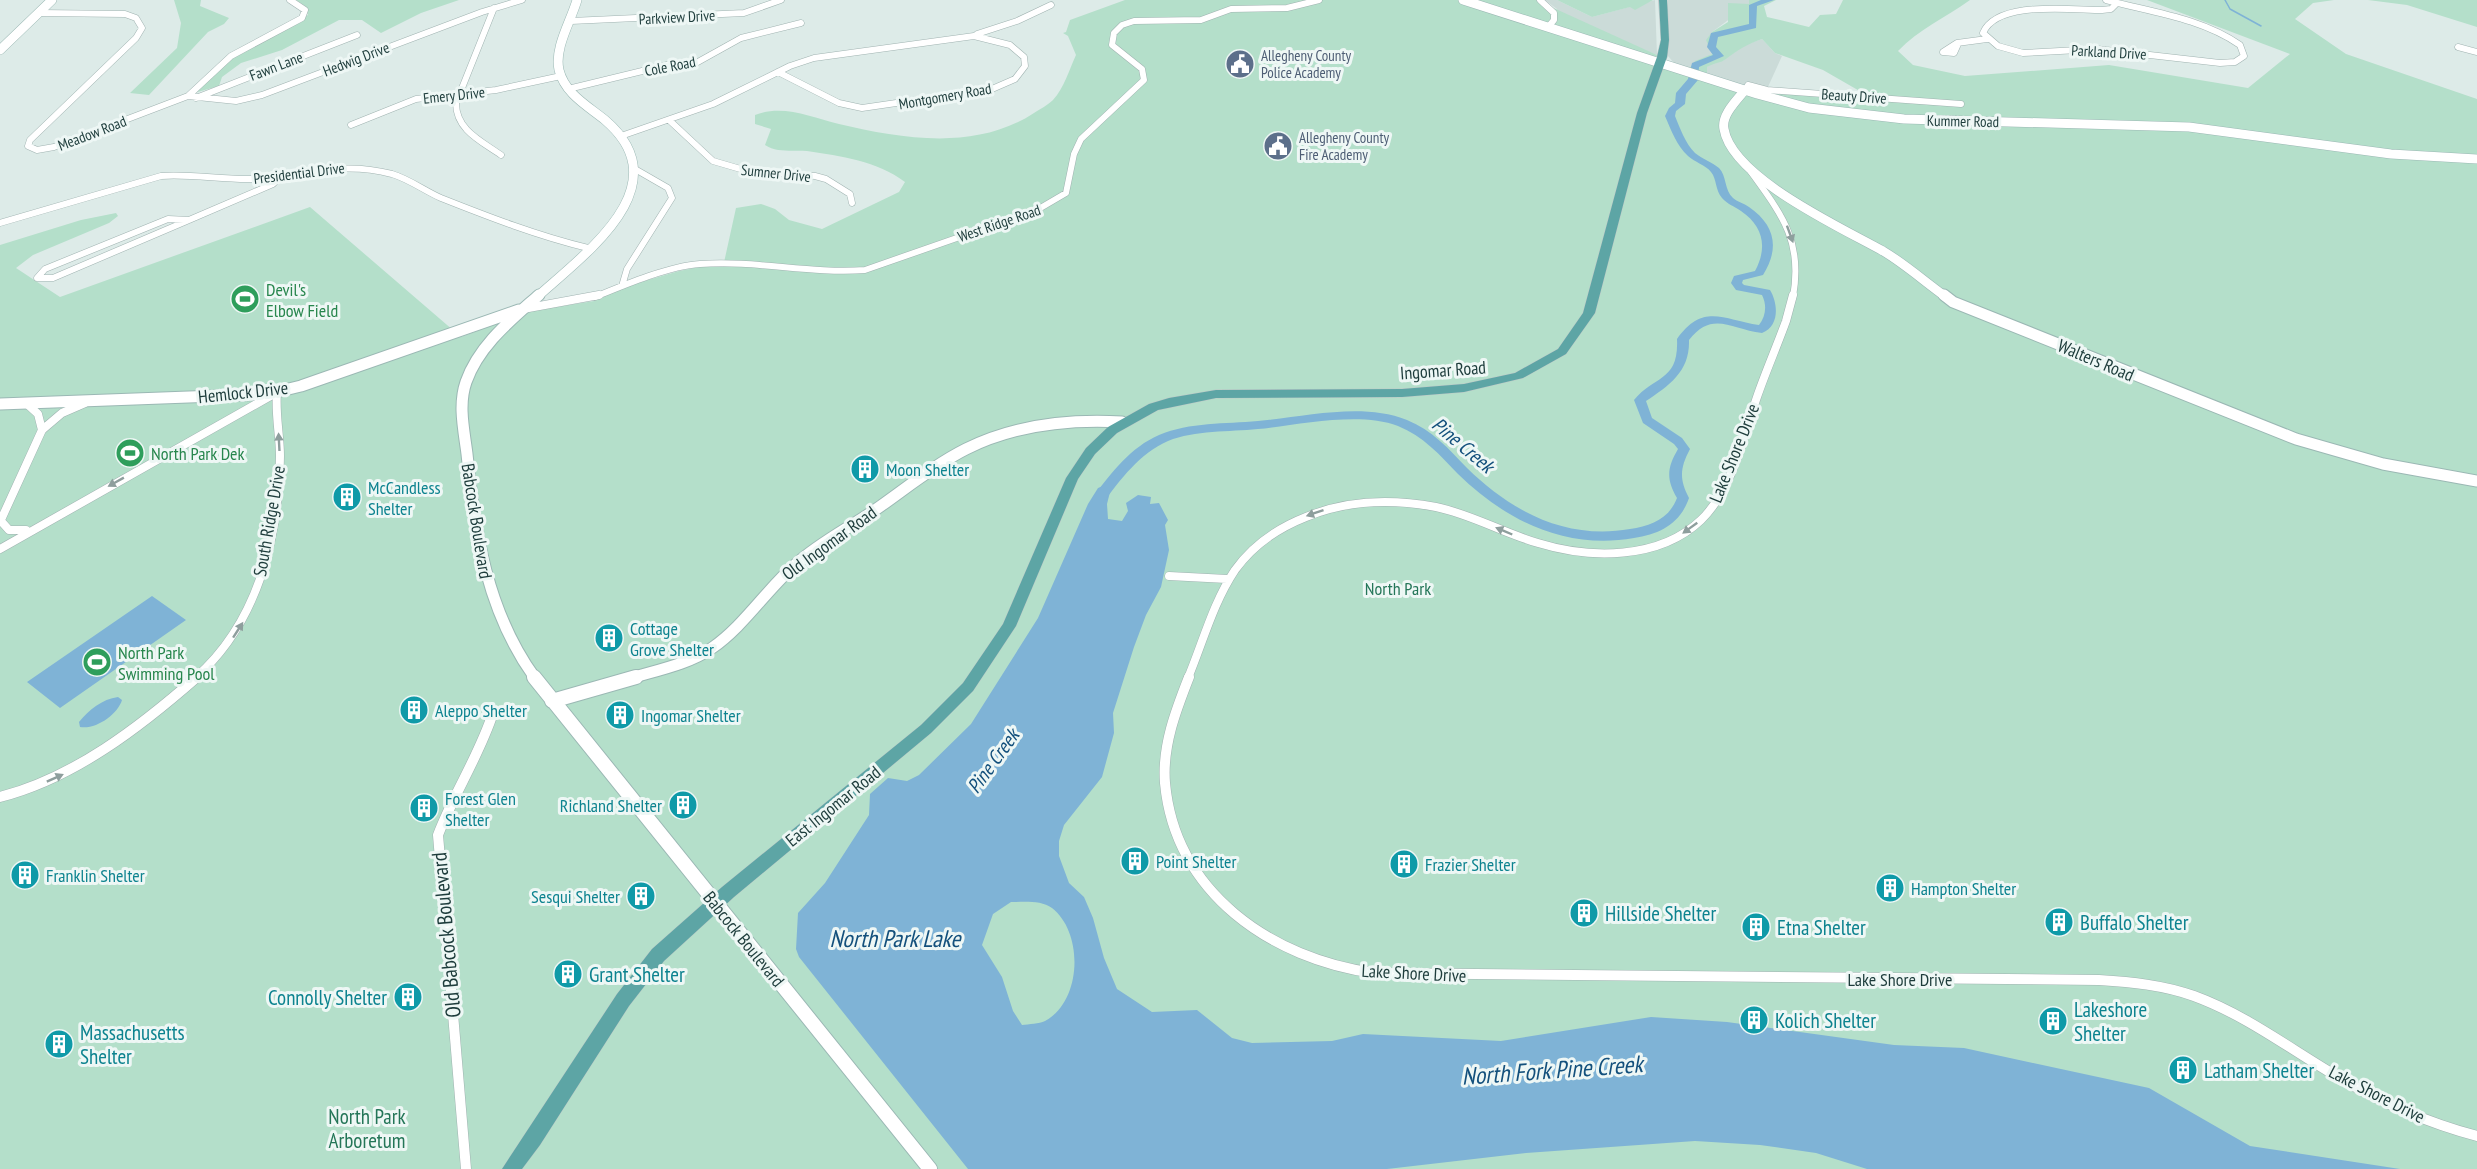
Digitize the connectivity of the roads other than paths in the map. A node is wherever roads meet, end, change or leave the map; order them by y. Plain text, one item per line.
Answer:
1 (52, 0) edge
2 (290, 0) edge
3 (522, 0) edge
4 (577, 0) edge
5 (781, 0) edge
6 (1319, 0) edge
7 (1463, 0) edge
8 (1540, 0) edge
9 (1663, 0) edge
10 (2106, 0) edge
11 (2117, 3) junction
12 (1051, 5) dead end
13 (494, 8) junction
14 (40, 13) junction
15 (571, 21) junction
16 (801, 23) dead end
17 (1548, 27) junction
18 (357, 35) dead end
19 (974, 36) junction
20 (1986, 39) junction
21 (1958, 44) dead end
22 (2458, 47) dead end
23 (0, 50) edge
24 (2477, 52) edge
25 (1660, 63) junction
26 (778, 72) junction
27 (561, 76) junction
28 (1747, 88) junction
29 (568, 89) junction
30 (460, 94) junction
31 (188, 96) junction
32 (196, 98) junction
33 (1961, 104) dead end
34 (669, 120) junction
35 (351, 125) dead end
36 (621, 136) junction
37 (501, 155) dead end
38 (2477, 159) edge
39 (1748, 167) junction
40 (635, 169) junction
41 (282, 175) junction
42 (1788, 196) junction
43 (1772, 199) junction
44 (852, 203) dead end
45 (191, 220) junction
46 (0, 224) edge
47 (585, 250) junction
48 (622, 286) junction
49 (523, 309) junction
50 (476, 325) junction
51 (496, 336) junction
52 (277, 392) junction
53 (91, 401) junction
54 (26, 403) junction
55 (0, 404) edge
56 (1122, 422) junction
57 (42, 430) junction
58 (2477, 481) edge
59 (0, 522) edge
60 (33, 528) junction
61 (0, 549) edge
62 (1169, 576) dead end
63 (1227, 579) junction
64 (552, 701) junction
65 (493, 713) dead end
66 (0, 797) edge
67 (716, 904) junction
68 (2477, 1136) edge
69 (466, 1169) edge
70 (511, 1169) edge
71 (930, 1169) edge

1 - 14 street
2 - 31 street, Meadow Road
3 - 13 street, Hedwig Drive
4 - 15 street
5 - 15 street, Parkview Drive
6 - 48 street, West Ridge Road
7 - 17 street, Kummer Road
8 - 17 street
9 - 25 main road
10 - 11 street, Parkland Drive
11 - 20 street, Parkland Drive
11 - 20 street, Parkland Drive
12 - 19 street
13 - 30 street
13 - 32 street, Hedwig Drive
14 - 23 street
14 - 31 street, Meadow Road
15 - 27 street
16 - 29 street, Cole Road
17 - 25 street, Kummer Road
18 - 32 street, Fawn Lane
19 - 26 street, Montgomery Road
19 - 26 street, Montgomery Road
20 - 21 street
22 - 24 street
25 - 28 street, Kummer Road
25 - 56 main road, Ingomar Road
26 - 34 street, Montgomery Road
27 - 29 street
27 - 30 street, Emery Drive
28 - 33 street, Beauty Drive
28 - 38 street, Kummer Road
28 - 39 street, Lake Shore Drive
29 - 36 street
30 - 35 street, Emery Drive
30 - 37 street
31 - 32 street, Hedwig Drive
34 - 36 street, Montgomery Road
34 - 44 street, Sumner Drive
36 - 40 street
39 - 42 street, Walters Road
39 - 43 street, Lake Shore Drive
40 - 47 street, Babcock Boulevard
40 - 48 street
41 - 45 street
41 - 46 street, Presidential Drive
41 - 47 street, Presidential Drive
42 - 43 street
42 - 58 street, Walters Road
43 -> 63 street, Lake Shore Drive
45 - 45 street
47 - 49 street, Babcock Boulevard
48 - 49 street, West Ridge Road
49 - 50 street, Hemlock Drive
49 - 51 street, Babcock Boulevard
50 - 51 street
50 - 52 street, Hemlock Drive
51 - 64 street, Babcock Boulevard
52 - 53 street, Hemlock Drive
52 -> 60 street
66 -> 52 street, South Ridge Drive
53 - 54 street, Hemlock Drive
53 - 57 street
54 - 55 street, Hemlock Drive
54 - 57 street
56 - 64 street, Old Ingomar Road
56 - 67 main road, East Ingomar Road
57 - 59 street
59 - 60 street
60 - 61 street
62 - 63 street
63 - 68 street, Lake Shore Drive
64 - 67 street, Babcock Boulevard
65 - 69 street, Old Babcock Boulevard
67 - 70 main road, East Ingomar Road
67 - 71 street, Babcock Boulevard

